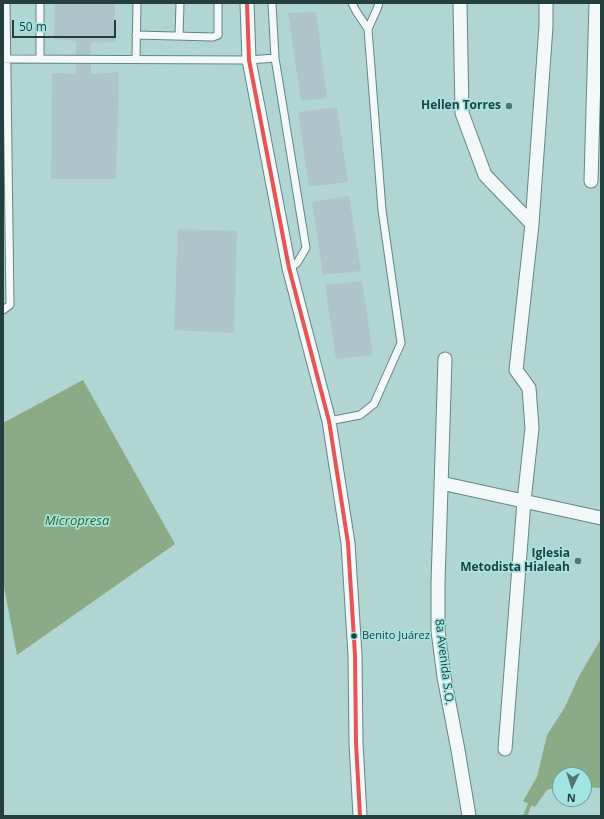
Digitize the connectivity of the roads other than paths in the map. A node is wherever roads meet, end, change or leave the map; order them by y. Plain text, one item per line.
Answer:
1 (6, 3) edge
2 (40, 3) edge
3 (137, 3) edge
4 (180, 3) edge
5 (218, 3) edge
6 (247, 3) edge
7 (272, 3) edge
8 (352, 3) edge
9 (378, 3) edge
10 (460, 3) edge
11 (546, 3) edge
12 (596, 3) edge
13 (368, 29) junction
14 (136, 35) junction
15 (179, 36) junction
16 (275, 58) junction
17 (5, 59) edge
18 (40, 59) junction
19 (136, 59) junction
20 (249, 60) junction
21 (591, 181) dead end
22 (532, 224) junction
23 (290, 268) junction
24 (3, 310) edge
25 (445, 359) road end
26 (329, 421) junction
27 (441, 483) junction
28 (524, 501) junction
29 (601, 518) edge
30 (505, 749) dead end
31 (360, 816) edge
32 (469, 816) edge

1 - 17 lane
2 - 18 lane
3 - 14 lane
4 - 15 lane
5 - 15 lane
6 - 20 street
7 - 16 lane
8 - 13 lane
9 - 13 lane
10 - 22 street
11 - 22 street
12 - 21 street
13 - 26 lane
14 - 15 lane
14 - 19 lane
16 - 20 lane
16 - 23 lane
17 - 18 lane
17 - 24 lane
18 - 19 lane
19 - 20 lane
20 - 23 street
22 - 28 street
23 - 26 street
25 - 27 street, 8a Avenida S.O.
26 - 31 street
27 - 28 street
27 - 32 street, 8a Avenida S.O.
28 - 29 street
28 - 30 street

